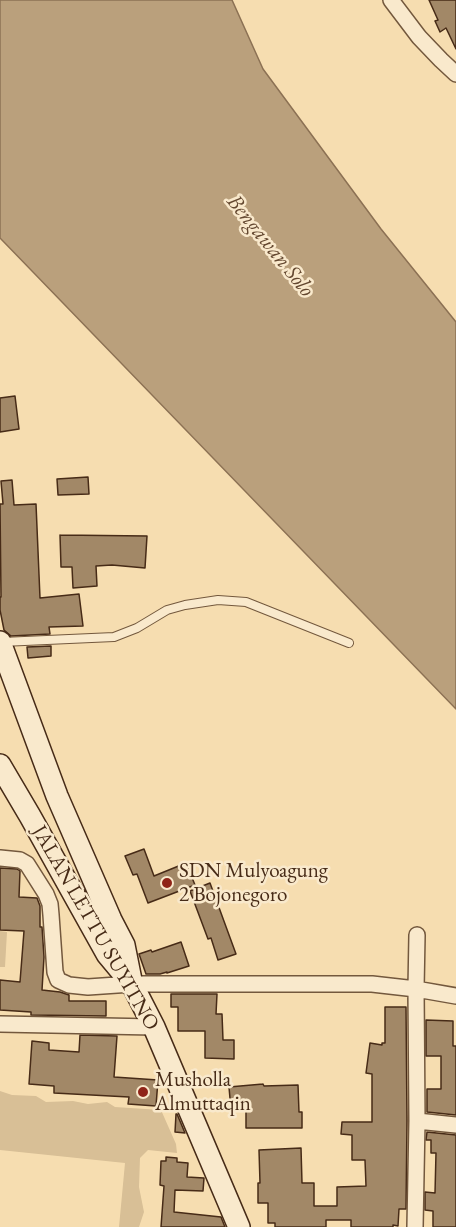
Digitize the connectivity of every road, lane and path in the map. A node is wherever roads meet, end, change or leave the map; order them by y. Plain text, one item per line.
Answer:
1 (391, 0) edge
2 (456, 74) edge
3 (0, 642) edge
4 (349, 643) dead end
5 (0, 765) edge
6 (57, 796) junction
7 (30, 816) junction
8 (0, 858) edge
9 (417, 935) dead end
10 (132, 984) junction
11 (416, 989) junction
12 (456, 996) edge
13 (0, 1024) edge
14 (154, 1027) junction
15 (417, 1121) junction
16 (456, 1125) edge
17 (239, 1227) edge
18 (415, 1227) edge

1 - 2 street
3 - 4 lane
3 - 6 main road
5 - 7 main road, JALAN LETTU SUYITNO
6 - 7 main road
6 - 10 main road
7 - 10 main road, JALAN LETTU SUYITNO
8 - 10 street
9 - 11 street
10 - 11 street
10 - 14 main road, JALAN LETTU SUYITNO
11 - 12 street
11 - 15 street
13 - 14 street
14 - 17 main road, JALAN LETTU SUYITNO
15 - 16 street
15 - 18 street

